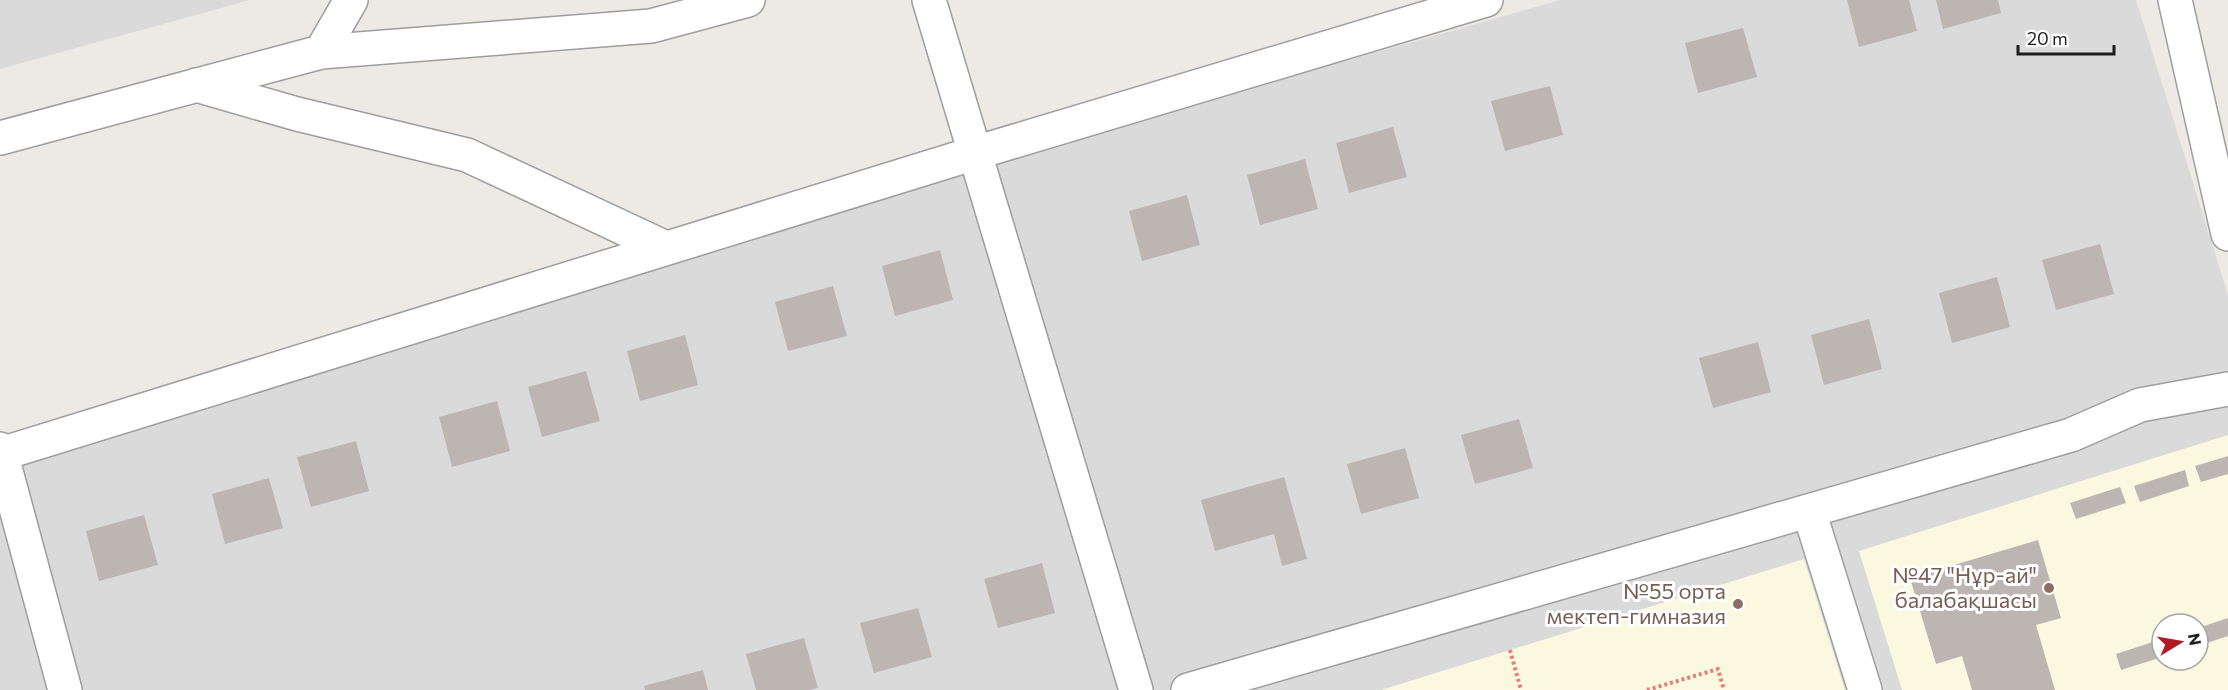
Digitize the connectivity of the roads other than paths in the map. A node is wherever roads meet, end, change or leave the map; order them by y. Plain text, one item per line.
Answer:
1 (351, 0) edge
2 (748, 0) edge
3 (928, 0) edge
4 (1486, 0) edge
5 (2175, 0) edge
6 (321, 52) junction
7 (196, 85) junction
8 (0, 138) edge
9 (975, 153) junction
10 (2228, 234) edge
11 (666, 248) junction
12 (2228, 389) edge
13 (1, 452) edge
14 (1809, 511) junction
15 (65, 690) edge
16 (1136, 690) edge
17 (1188, 690) edge
18 (1864, 690) edge

1 - 6 street
2 - 6 street
3 - 9 street
4 - 9 street
5 - 10 street
6 - 7 street
7 - 8 street
7 - 11 street
9 - 11 street
9 - 16 street
11 - 13 street
12 - 14 street
13 - 15 street
14 - 17 street
14 - 18 street

